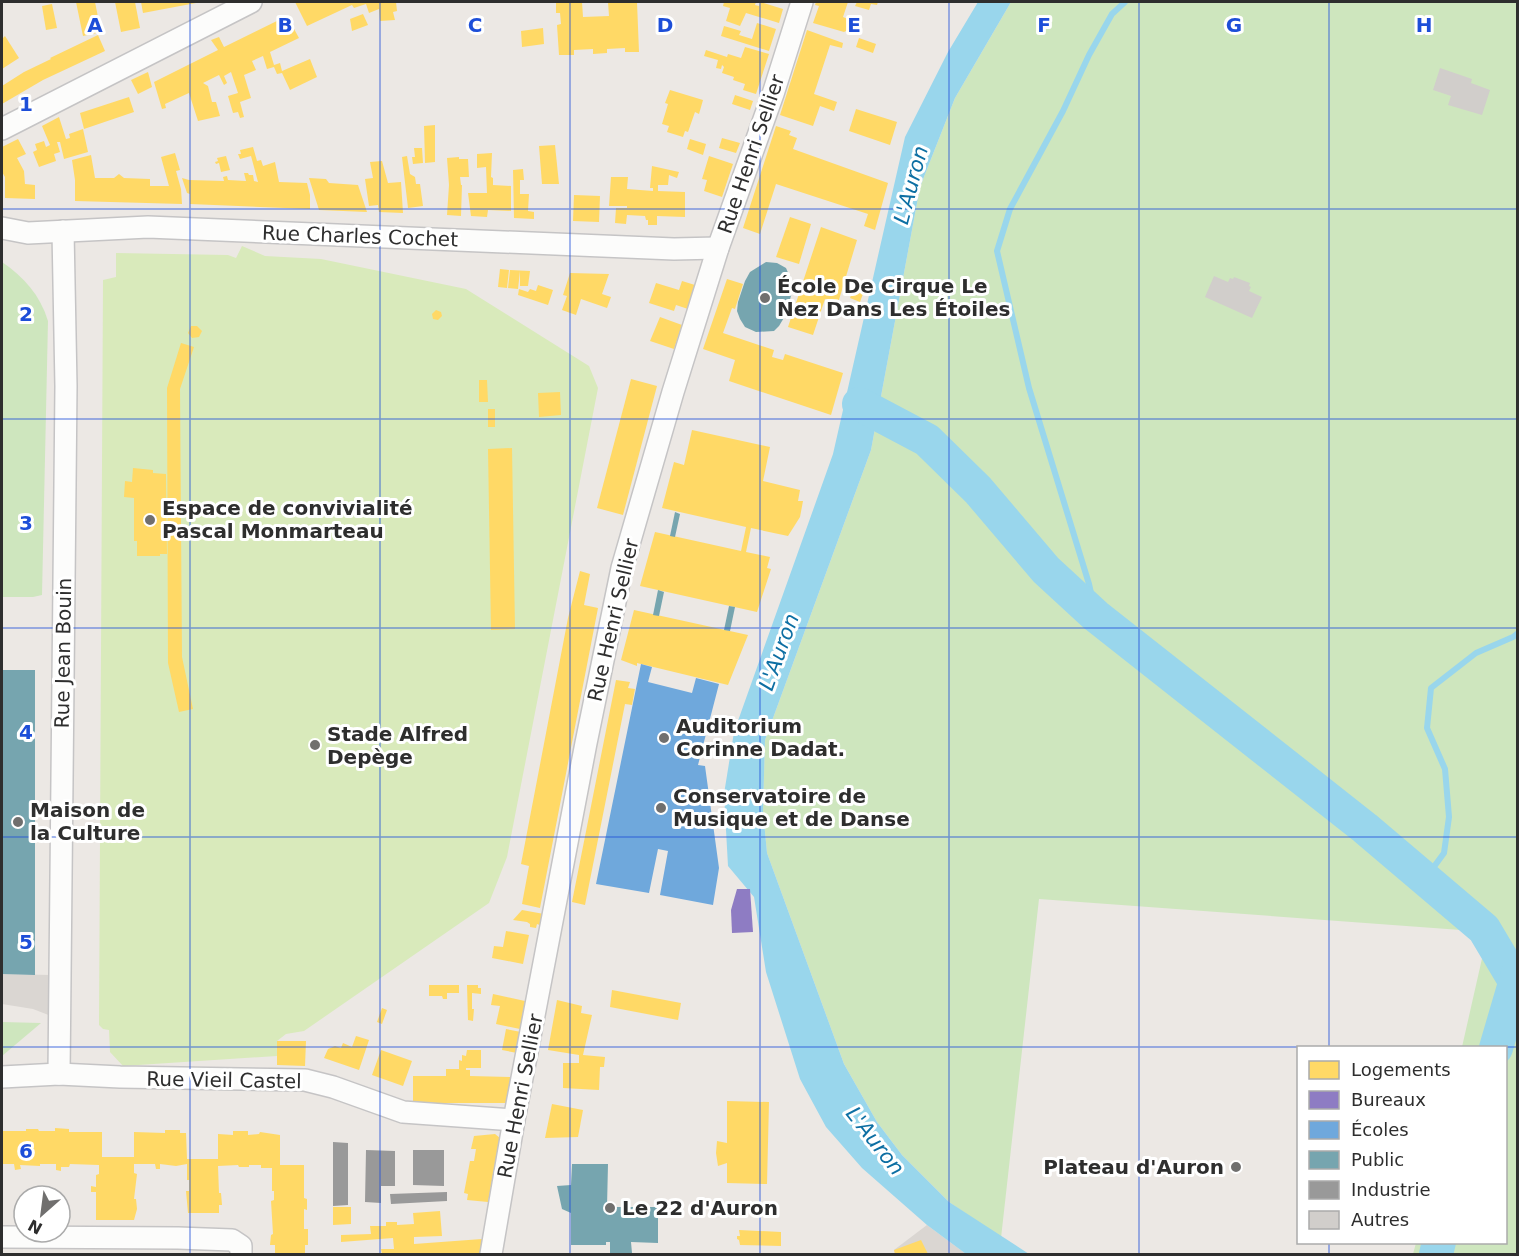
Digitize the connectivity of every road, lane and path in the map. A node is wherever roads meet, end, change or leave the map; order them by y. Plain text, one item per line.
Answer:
1 (251, 2) edge
2 (801, 2) edge
3 (226, 8) edge
4 (2, 129) edge
5 (2, 228) edge
6 (63, 231) junction
7 (718, 248) junction
8 (59, 1074) junction
9 (2, 1077) edge
10 (514, 1120) junction
11 (2, 1237) edge
12 (178, 1246) edge
13 (241, 1254) edge
14 (491, 1254) edge

1 - 3 street
2 - 7 street, Rue Henri Sellier
3 - 4 street
5 - 6 street, Rue Charles Cochet
6 - 7 street, Rue Charles Cochet
6 - 8 street, Rue Jean Bouin
7 - 10 street, Rue Henri Sellier
8 - 9 street, Rue Vieil Castel
8 - 10 street, Rue Vieil Castel
10 - 14 street, Rue Henri Sellier
11 - 12 street
12 - 13 street

